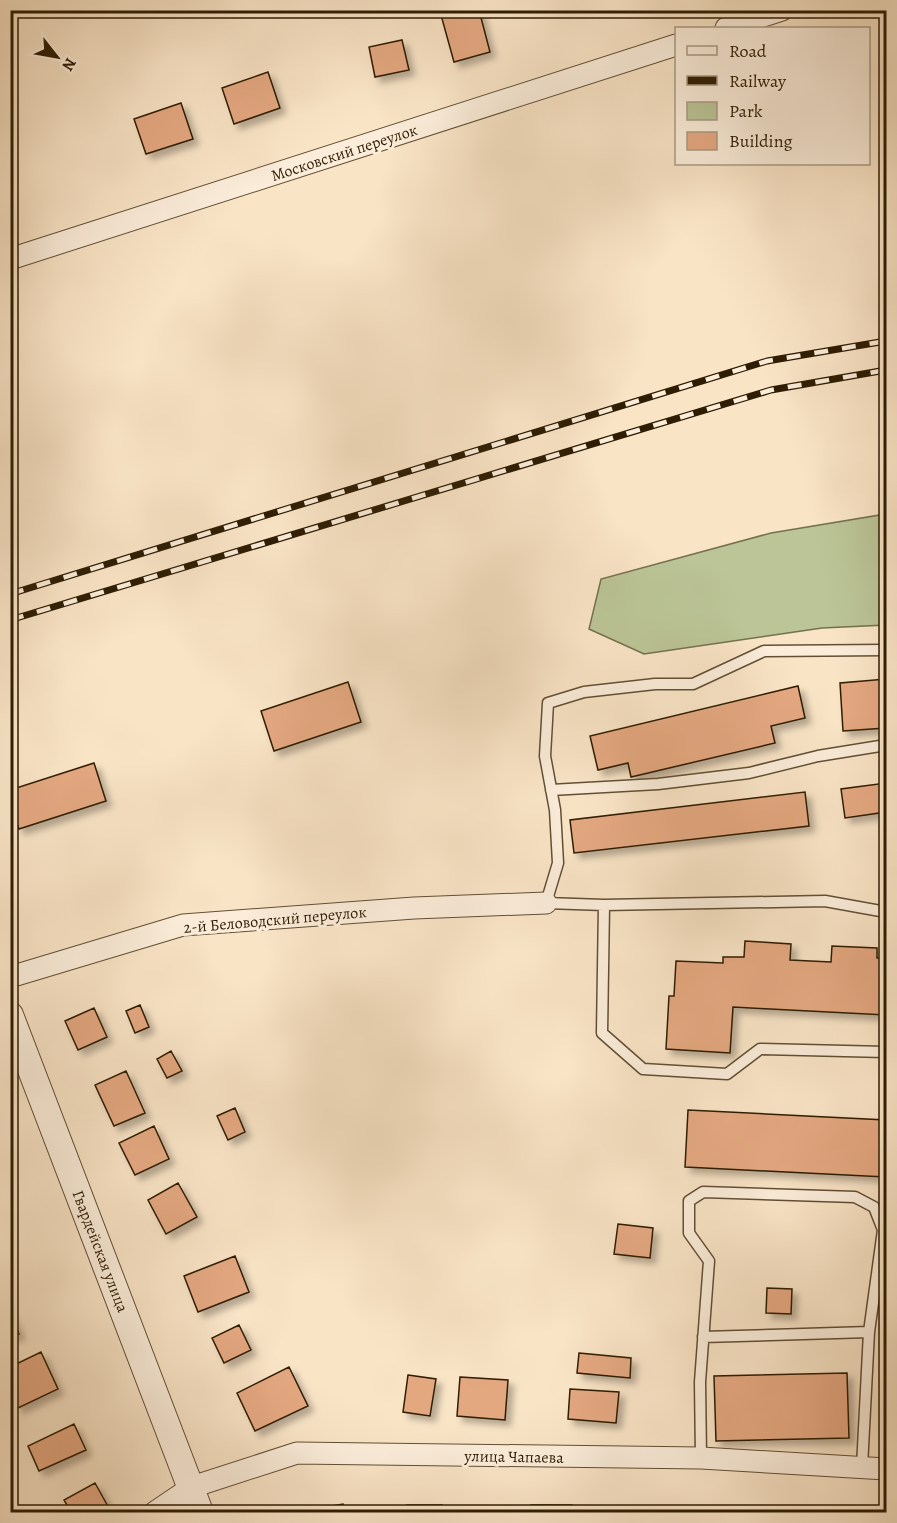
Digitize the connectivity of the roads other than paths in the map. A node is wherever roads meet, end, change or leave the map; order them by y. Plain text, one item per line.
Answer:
1 (782, 10) edge
2 (729, 27) edge
3 (675, 45) edge
4 (10, 259) edge
5 (886, 650) edge
6 (886, 745) edge
7 (551, 790) junction
8 (546, 903) junction
9 (603, 905) junction
10 (886, 912) edge
11 (10, 976) edge
12 (10, 1015) edge
13 (886, 1053) edge
14 (869, 1332) junction
15 (703, 1337) junction
16 (701, 1458) junction
17 (862, 1467) junction
18 (886, 1469) edge
19 (192, 1487) junction
20 (155, 1512) edge
21 (200, 1512) edge

1 - 2 street
3 - 4 street, Московский переулок
5 - 7 lane
6 - 7 lane
7 - 8 lane
8 - 9 lane
8 - 11 street, 2-й Беловодский переулок
9 - 10 lane
9 - 13 lane
12 - 19 street, Гвардейская улица
14 - 15 lane
14 - 15 lane
14 - 17 lane
15 - 16 lane
16 - 17 street, улица Чапаева
16 - 19 street, улица Чапаева
17 - 18 street, улица Чапаева
19 - 20 street, улица Чапаева
19 - 21 street, Гвардейская улица

